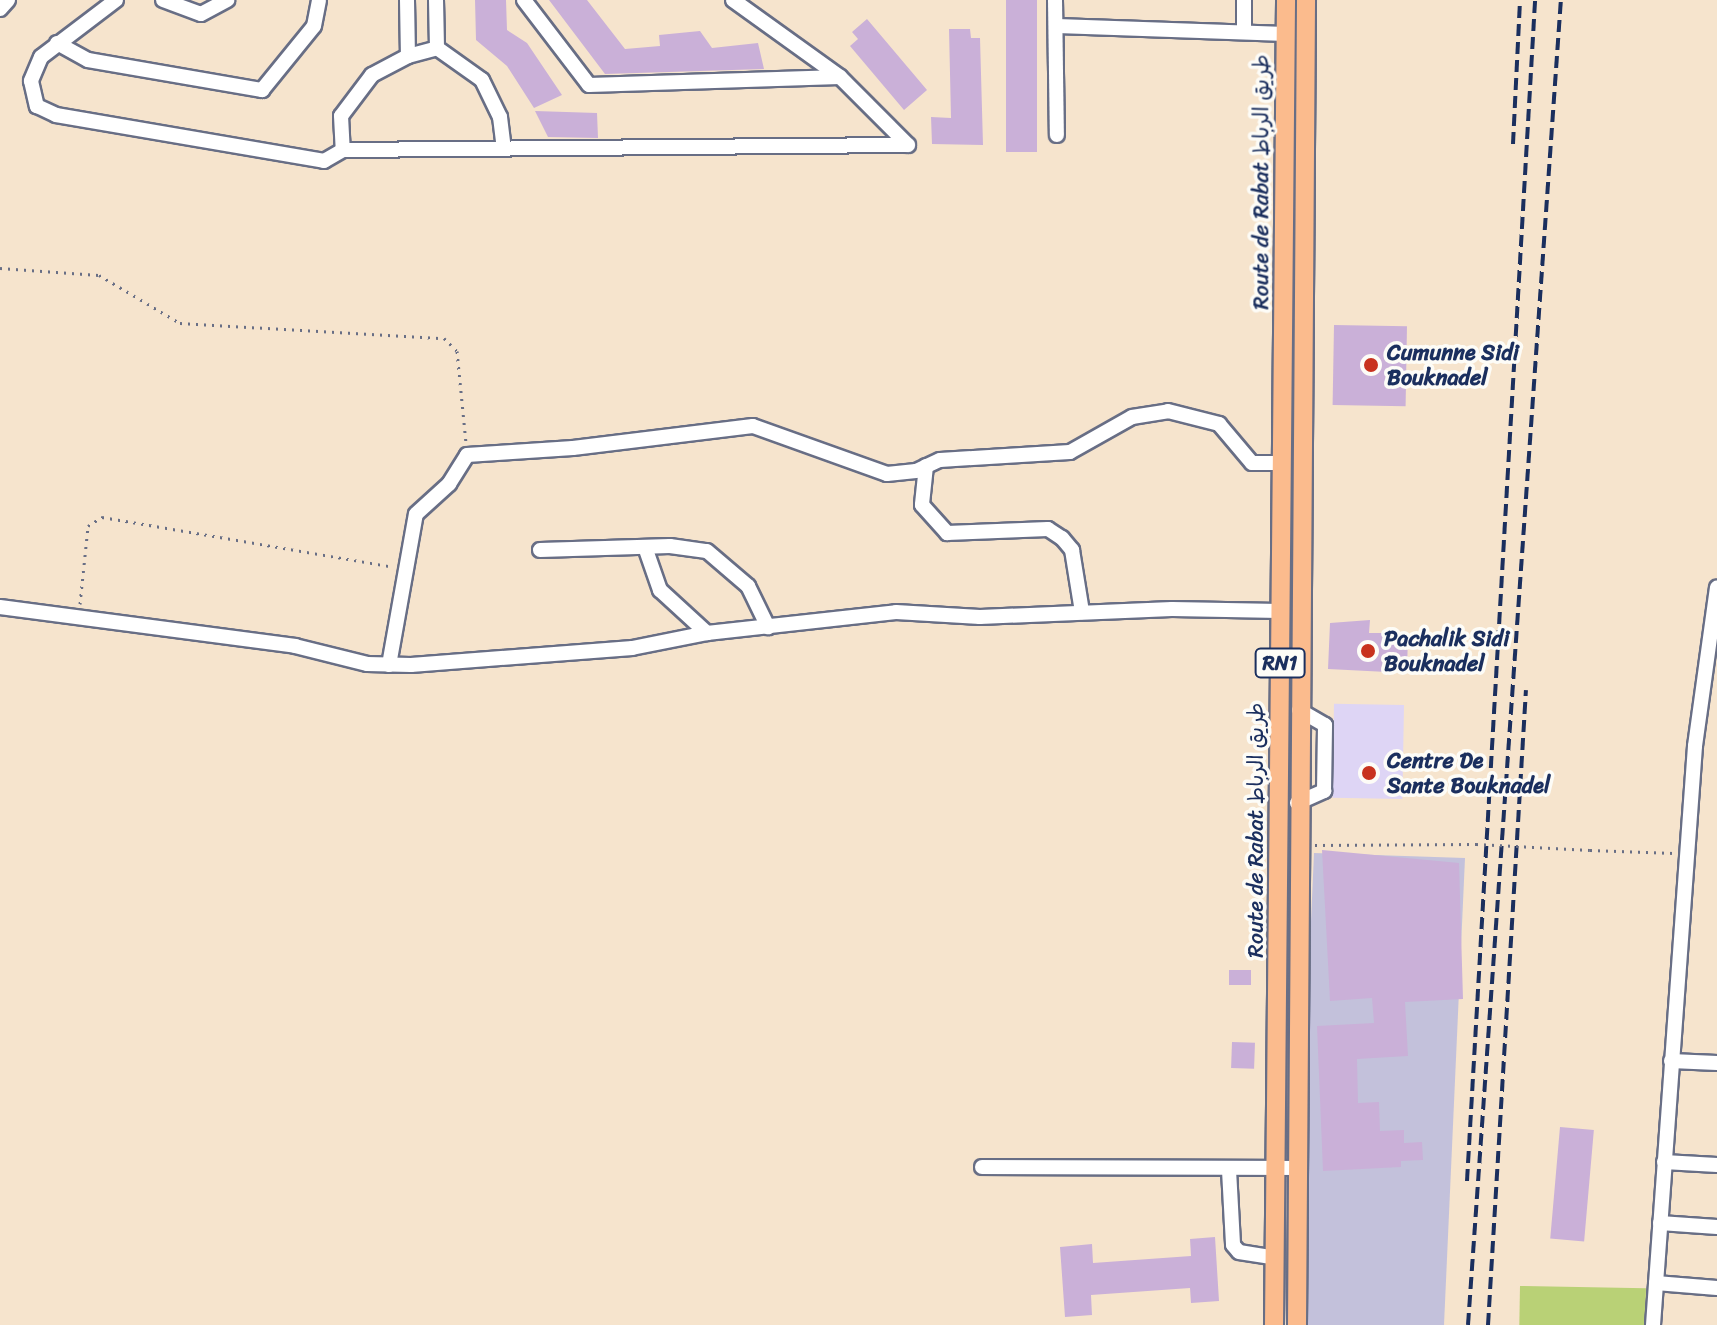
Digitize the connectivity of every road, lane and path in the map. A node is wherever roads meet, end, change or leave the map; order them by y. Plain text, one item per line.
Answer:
1 (8, 0) edge
2 (116, 0) edge
3 (163, 0) edge
4 (227, 0) edge
5 (319, 0) edge
6 (407, 0) edge
7 (436, 0) edge
8 (524, 0) edge
9 (733, 0) edge
10 (1055, 0) edge
11 (1244, 0) edge
12 (1286, 0) edge
13 (1306, 0) edge
14 (0, 9) edge
15 (1057, 26) junction
16 (1244, 32) junction
17 (1286, 34) junction
18 (57, 43) junction
19 (437, 48) junction
20 (408, 56) junction
21 (840, 77) junction
22 (1057, 135) dead end
23 (504, 149) junction
24 (343, 150) junction
25 (0, 268) edge
26 (467, 455) junction
27 (1283, 463) junction
28 (926, 466) junction
29 (1281, 497) junction
30 (1301, 498) junction
31 (645, 547) junction
32 (540, 550) dead end
33 (410, 569) junction
34 (1717, 588) edge
35 (0, 607) edge
36 (1280, 611) junction
37 (1082, 612) junction
38 (79, 617) junction
39 (768, 627) junction
40 (707, 633) junction
41 (1713, 643) edge
42 (389, 665) junction
43 (1705, 674) junction
44 (1717, 687) edge
45 (1299, 710) junction
46 (1288, 803) junction
47 (1297, 846) junction
48 (1686, 853) junction
49 (1288, 1005) junction
50 (1671, 1061) junction
51 (1717, 1063) edge
52 (1664, 1162) junction
53 (1717, 1165) edge
54 (982, 1167) dead end
55 (1297, 1168) junction
56 (1277, 1169) junction
57 (1229, 1170) junction
58 (1660, 1223) junction
59 (1717, 1227) edge
60 (1275, 1258) junction
61 (1656, 1283) junction
62 (1717, 1288) edge
63 (1274, 1325) edge
64 (1297, 1325) edge
65 (1653, 1325) edge

1 - 14 street
2 - 18 street
3 - 4 street
5 - 18 street
6 - 20 street
7 - 19 street
8 - 21 street
9 - 21 street
10 - 15 street
11 - 16 street
12 - 17 main road, Route de Rabat طريق الرباط / RN1
13 - 30 main road, Route de Rabat طريق الرباط / RN1
15 - 16 street
15 - 22 street
16 - 17 street
17 - 27 main road, Route de Rabat طريق الرباط / RN1
18 - 24 street
19 - 20 street
19 - 23 street
20 - 24 street
21 - 23 street
23 - 24 street
25 - 26 path
26 - 28 street
26 - 33 street
27 - 28 street
27 - 29 main road, Route de Rabat طريق الرباط / RN1
28 - 37 street
29 - 30 main road
29 - 36 main road, Route de Rabat طريق الرباط / RN1
30 - 45 main road, Route de Rabat طريق الرباط / RN1
31 - 32 street
31 - 39 street
31 - 40 street
33 - 38 path
33 - 42 street
34 - 41 street
35 - 38 street
36 - 37 street
36 - 46 main road, Route de Rabat طريق الرباط / RN1
37 - 39 street
38 - 42 street
39 - 40 street
40 - 42 street
41 - 43 street
43 - 44 street
43 - 48 street
45 - 46 main road, Route de Rabat طريق الرباط / RN1
45 - 46 street
46 - 47 main road, Route de Rabat طريق الرباط / RN1
46 - 49 main road, Route de Rabat طريق الرباط / RN1
47 - 48 path, bridge
47 - 49 main road, Route de Rabat طريق الرباط / RN1
48 - 50 street
49 - 55 main road, Route de Rabat طريق الرباط / RN1
49 - 56 main road, Route de Rabat طريق الرباط / RN1
50 - 51 street
50 - 52 street
52 - 53 street
52 - 58 street
54 - 57 street
55 - 56 street
55 - 64 main road, Route de Rabat طريق الرباط / RN1
56 - 57 street
56 - 60 main road, Route de Rabat طريق الرباط / RN1
57 - 60 street
58 - 59 street
58 - 61 street
60 - 63 main road, Route de Rabat طريق الرباط / RN1
61 - 62 street
61 - 65 street

